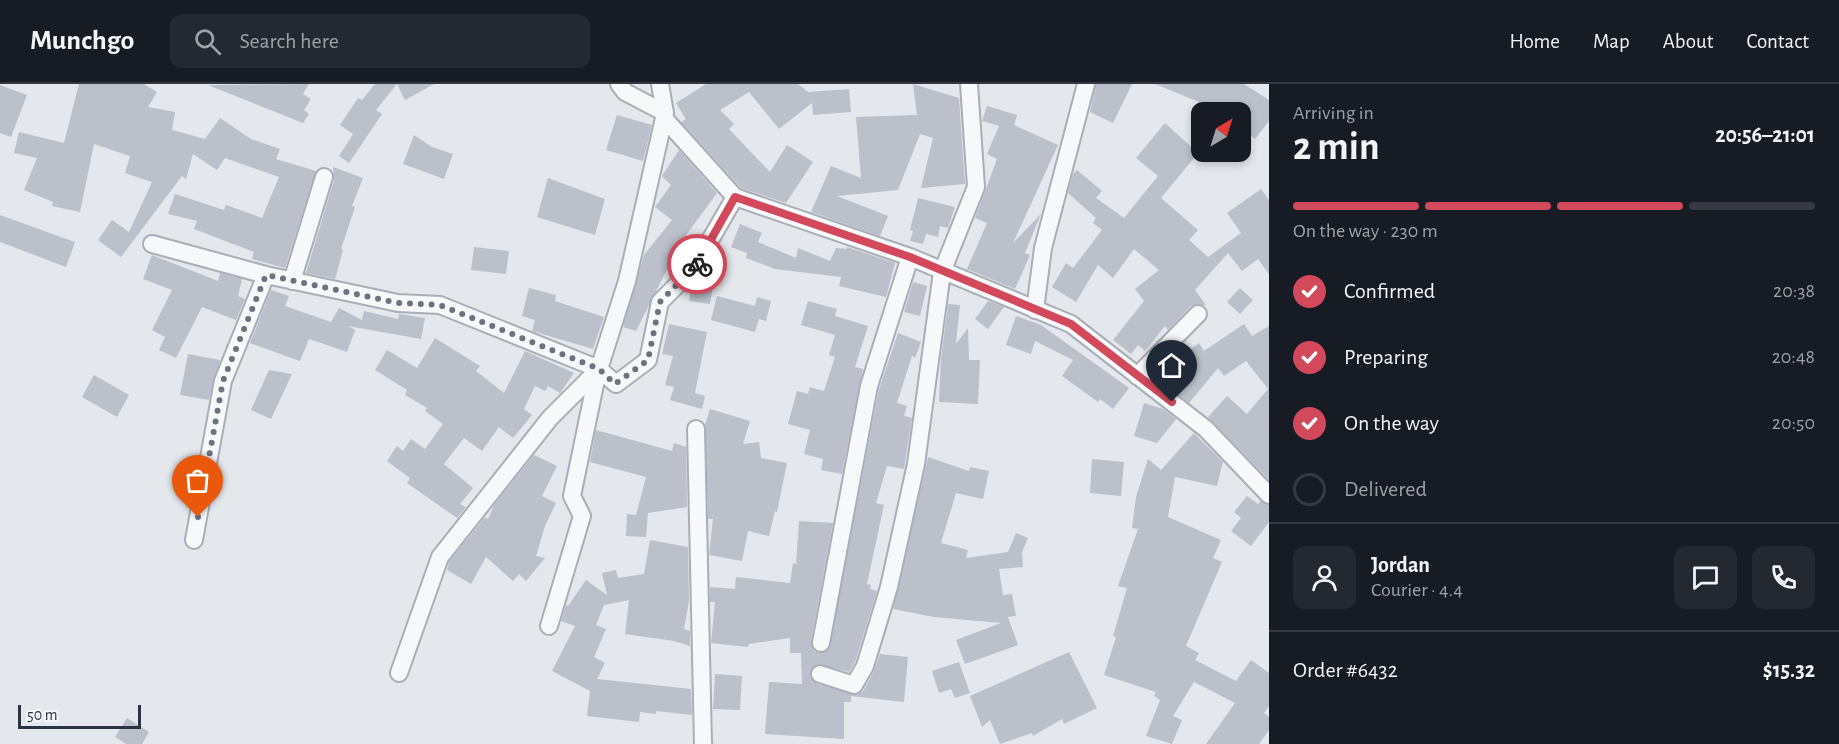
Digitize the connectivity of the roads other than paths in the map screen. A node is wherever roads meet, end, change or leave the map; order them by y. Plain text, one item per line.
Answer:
1 (619, 84) edge
2 (660, 84) edge
3 (969, 84) edge
4 (1086, 84) edge
5 (664, 116) junction
6 (324, 177) dead end
7 (735, 197) junction
8 (152, 243) dead end
9 (910, 257) junction
10 (942, 272) junction
11 (266, 275) junction
12 (292, 281) junction
13 (1035, 310) junction
14 (1198, 314) dead end
15 (599, 369) junction
16 (1137, 376) junction
17 (696, 429) dead end
18 (1269, 495) edge
19 (194, 540) dead end
20 (549, 626) dead end
21 (821, 644) dead end
22 (399, 673) dead end
23 (820, 674) dead end
24 (703, 744) edge

1 - 5 street
2 - 5 street
3 - 10 street
4 - 13 street
5 - 7 street
5 - 15 street
6 - 12 street
7 - 9 street
7 - 15 street
8 - 11 street
9 - 10 street
9 - 21 street
10 - 13 street
10 - 23 street
11 - 12 street
11 - 19 street
12 - 15 street
13 - 16 street
14 - 16 street
15 - 20 street
15 - 22 street
16 - 18 street
17 - 24 street

